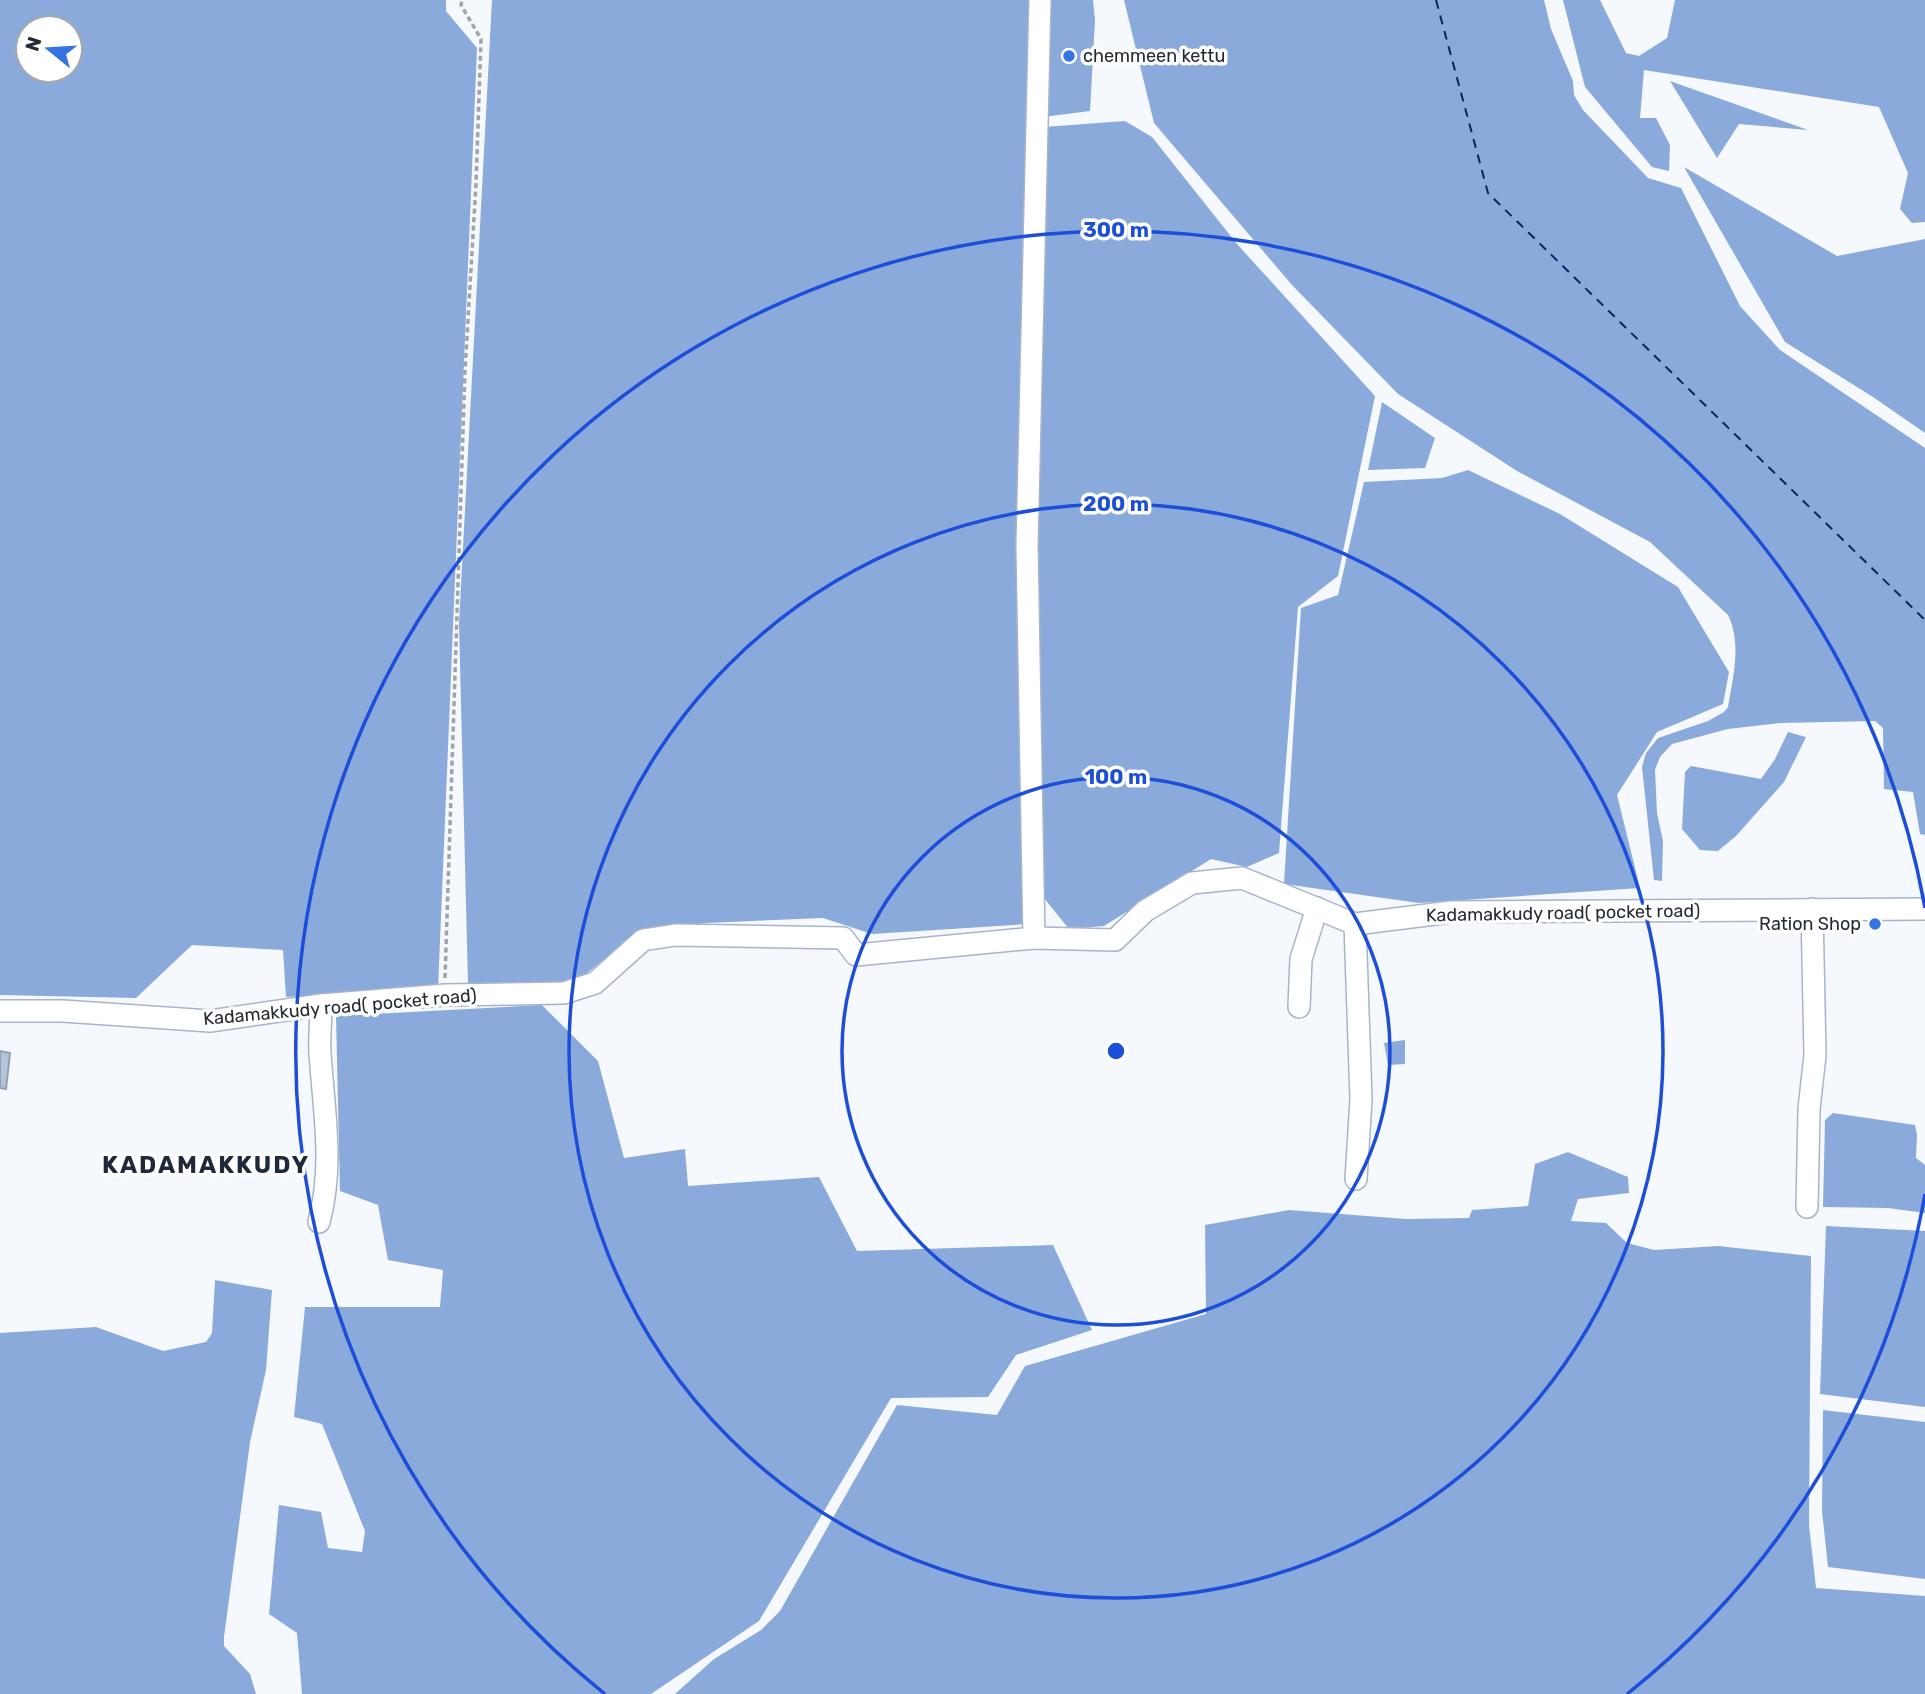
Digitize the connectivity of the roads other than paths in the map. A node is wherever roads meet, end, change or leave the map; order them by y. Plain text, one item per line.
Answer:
1 (1040, 0) edge
2 (1317, 908) junction
3 (1812, 909) junction
4 (1925, 909) edge
5 (1361, 923) junction
6 (1034, 938) junction
7 (321, 1005) junction
8 (1298, 1007) dead end
9 (0, 1011) edge
10 (1371, 1106) dead end
11 (1356, 1178) dead end
12 (1807, 1207) dead end
13 (319, 1222) dead end

1 - 6 street
2 - 5 street, Kadamakkudy road( pocket road)
2 - 6 street, Kadamakkudy road( pocket road)
2 - 8 street
3 - 4 street, Kadamakkudy road( pocket road)
3 - 5 street, Kadamakkudy road( pocket road)
3 - 12 street
5 - 10 street
5 - 11 street
6 - 7 street, Kadamakkudy road( pocket road)
7 - 9 street, Kadamakkudy road( pocket road)
7 - 13 street

